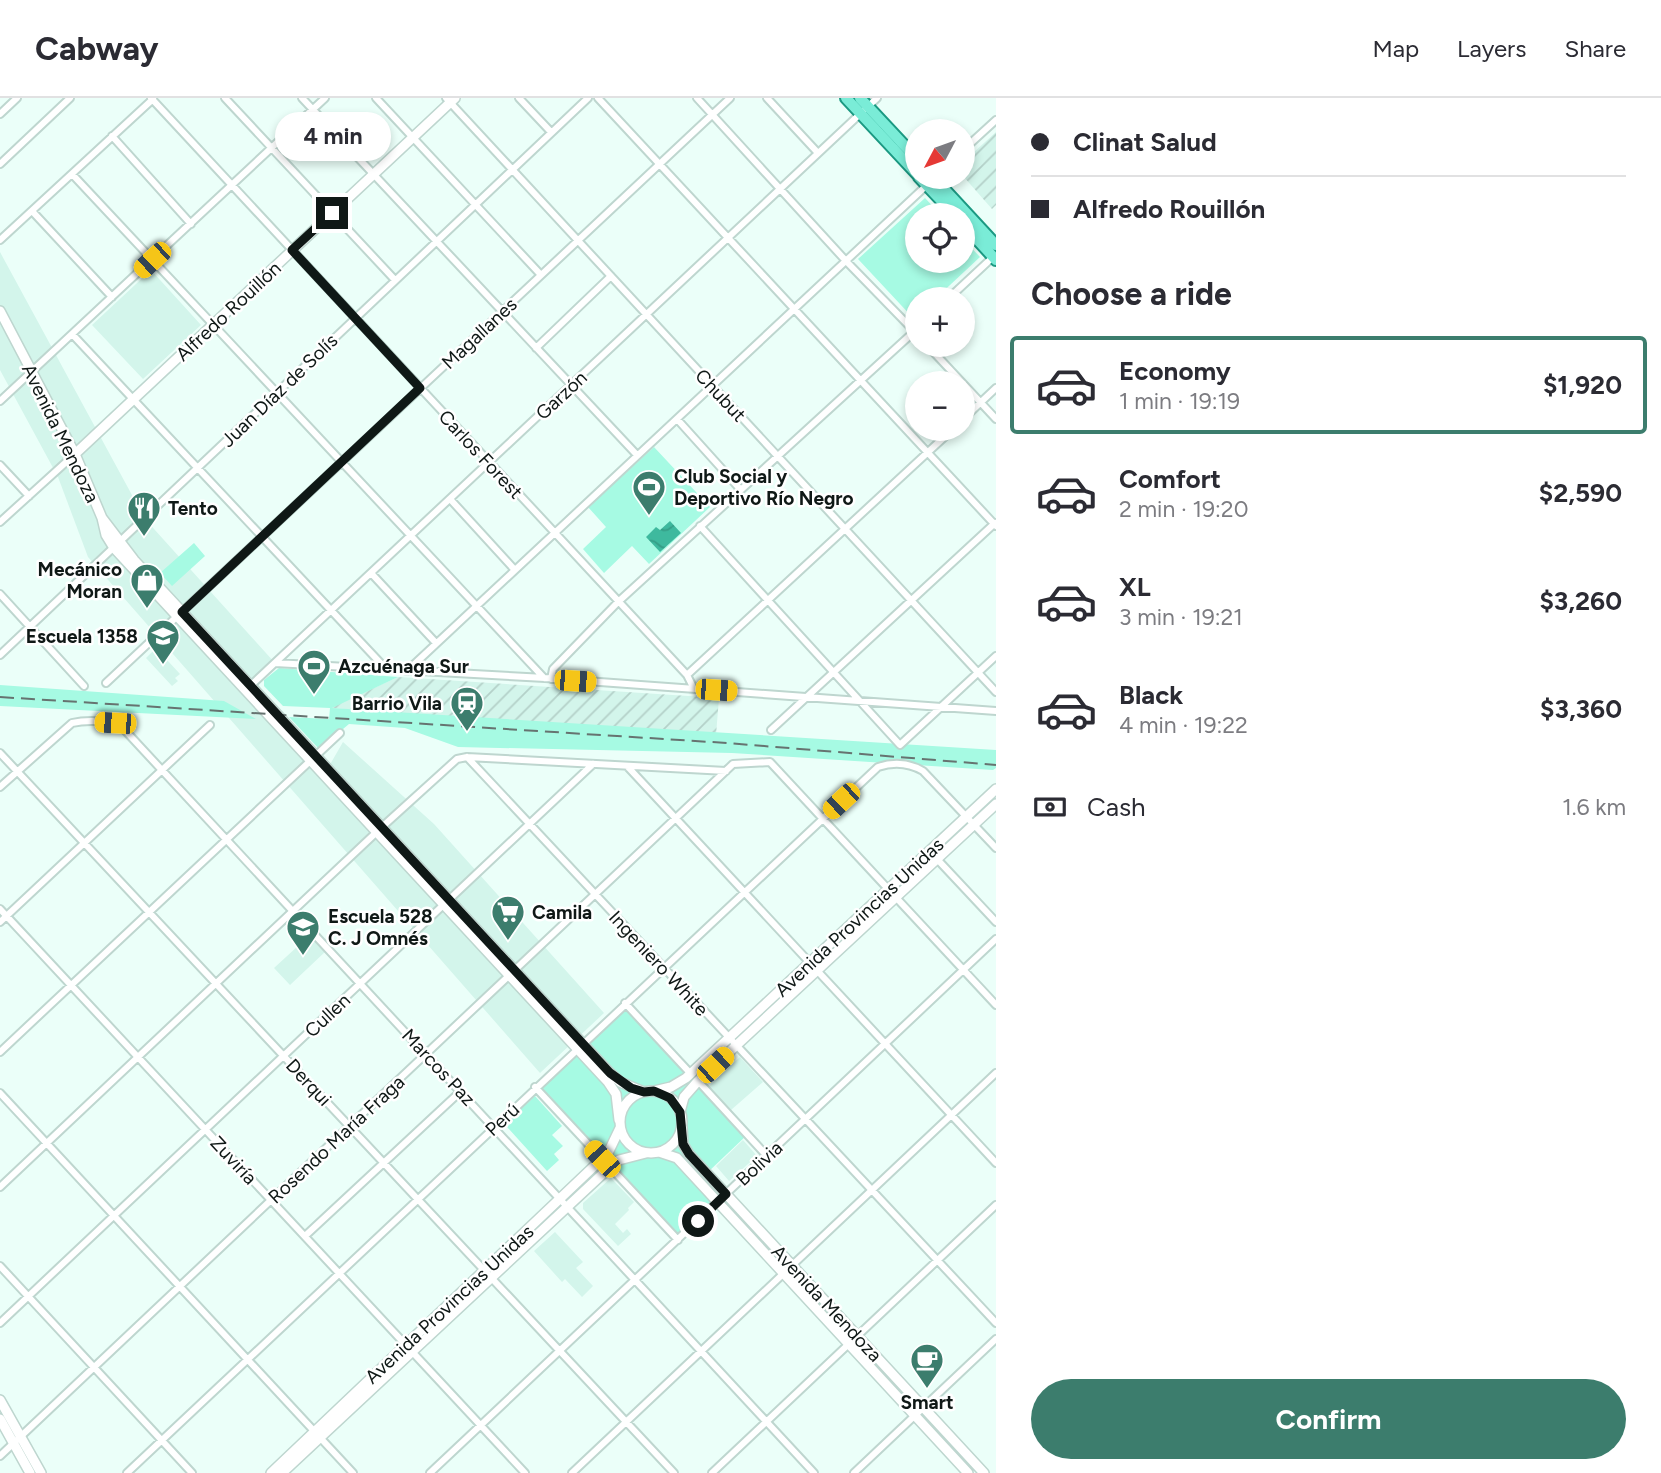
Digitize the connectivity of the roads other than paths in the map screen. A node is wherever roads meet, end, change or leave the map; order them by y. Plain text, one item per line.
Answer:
1 (18, 98) edge
2 (70, 98) edge
3 (152, 98) edge
4 (225, 98) edge
5 (302, 98) edge
6 (325, 98) edge
7 (376, 98) edge
8 (519, 98) edge
9 (589, 98) edge
10 (598, 98) edge
11 (697, 98) edge
12 (730, 98) edge
13 (767, 98) edge
14 (846, 98) edge
15 (877, 98) edge
16 (450, 100) edge
17 (863, 106) edge
18 (313, 110) junction
19 (0, 114) edge
20 (713, 115) junction
21 (996, 120) edge
22 (551, 132) junction
23 (112, 136) junction
24 (413, 137) junction
25 (975, 139) edge
26 (905, 147) edge
27 (271, 148) junction
28 (818, 153) junction
29 (905, 153) edge
30 (0, 164) edge
31 (660, 166) junction
32 (512, 170) junction
33 (72, 174) junction
34 (373, 174) junction
35 (232, 185) junction
36 (780, 189) junction
37 (917, 189) edge
38 (939, 189) edge
39 (475, 204) junction
40 (32, 211) junction
41 (332, 213) junction
42 (191, 224) junction
43 (975, 237) edge
44 (728, 238) junction
45 (0, 240) edge
46 (436, 241) junction
47 (578, 241) junction
48 (996, 245) edge
49 (292, 250) junction
50 (995, 258) edge
51 (152, 260) junction
52 (846, 261) junction
53 (541, 275) junction
54 (611, 276) junction
55 (395, 281) junction
56 (962, 287) edge
57 (112, 297) junction
58 (794, 309) junction
59 (502, 312) junction
60 (1, 314) edge
61 (646, 314) junction
62 (355, 318) junction
63 (905, 320) edge
64 (214, 325) junction
65 (72, 334) junction
66 (905, 341) edge
67 (536, 348) junction
68 (938, 357) edge
69 (32, 371) junction
70 (860, 380) junction
71 (571, 385) junction
72 (712, 386) junction
73 (420, 388) junction
74 (996, 388) edge
75 (276, 392) junction
76 (134, 399) junction
77 (0, 401) edge
78 (981, 403) junction
79 (975, 408) edge
80 (677, 419) junction
81 (996, 419) edge
82 (940, 441) edge
83 (928, 452) junction
84 (75, 454) junction
85 (637, 455) junction
86 (776, 455) junction
87 (342, 462) junction
88 (489, 462) junction
89 (0, 465) edge
90 (198, 468) junction
91 (740, 489) junction
92 (29, 496) junction
93 (450, 499) junction
94 (0, 522) edge
95 (995, 524) edge
96 (700, 526) junction
97 (845, 529) junction
98 (554, 532) junction
99 (410, 535) junction
100 (262, 537) junction
101 (117, 545) junction
102 (514, 569) junction
103 (371, 573) junction
104 (0, 594) edge
105 (768, 600) junction
106 (910, 600) junction
107 (618, 602) junction
108 (477, 606) junction
109 (331, 611) junction
110 (179, 615) junction
111 (30, 627) junction
112 (436, 643) junction
113 (0, 655) edge
114 (996, 656) edge
115 (275, 663) junction
116 (387, 670) junction
117 (407, 671) junction
118 (833, 671) junction
119 (978, 673) junction
120 (687, 675) junction
121 (548, 679) junction
122 (106, 684) dead end
123 (84, 687) dead end
124 (248, 689) junction
125 (694, 689) junction
126 (996, 692) edge
127 (806, 696) junction
128 (861, 701) junction
129 (942, 706) junction
130 (996, 711) edge
131 (209, 725) dead end
132 (771, 730) dead end
133 (341, 733) dead end
134 (0, 752) edge
135 (467, 757) junction
136 (313, 759) junction
137 (593, 764) junction
138 (627, 766) junction
139 (162, 769) junction
140 (17, 771) junction
141 (726, 771) junction
142 (0, 787) edge
143 (996, 789) edge
144 (996, 804) edge
145 (966, 817) junction
146 (675, 819) junction
147 (822, 819) junction
148 (529, 824) junction
149 (974, 825) junction
150 (379, 829) junction
151 (228, 839) junction
152 (84, 842) junction
153 (996, 848) edge
154 (937, 859) junction
155 (888, 889) junction
156 (744, 892) junction
157 (595, 894) junction
158 (895, 897) junction
159 (447, 902) junction
160 (0, 909) edge
161 (293, 910) junction
162 (149, 912) junction
163 (6, 916) junction
164 (0, 922) edge
165 (996, 922) edge
166 (996, 939) edge
167 (809, 963) junction
168 (663, 968) junction
169 (962, 969) junction
170 (817, 971) junction
171 (512, 973) junction
172 (216, 983) junction
173 (361, 983) junction
174 (71, 986) junction
175 (625, 1003) junction
176 (996, 1005) edge
177 (729, 1038) junction
178 (885, 1044) junction
179 (736, 1045) junction
180 (580, 1046) junction
181 (0, 1052) edge
182 (426, 1054) junction
183 (284, 1055) junction
184 (138, 1057) junction
185 (690, 1073) junction
186 (996, 1073) edge
187 (698, 1081) junction
188 (535, 1087) junction
189 (461, 1091) junction
190 (654, 1091) junction
191 (644, 1092) junction
192 (0, 1093) edge
193 (680, 1112) junction
194 (951, 1115) junction
195 (806, 1119) junction
196 (620, 1124) junction
197 (350, 1125) junction
198 (494, 1127) junction
199 (682, 1127) junction
200 (205, 1130) junction
201 (47, 1143) junction
202 (659, 1152) junction
203 (646, 1153) junction
204 (767, 1156) junction
205 (602, 1159) junction
206 (384, 1162) junction
207 (996, 1163) edge
208 (610, 1167) junction
209 (0, 1187) edge
210 (871, 1189) junction
211 (726, 1194) junction
212 (418, 1198) junction
213 (560, 1199) junction
214 (271, 1200) junction
215 (717, 1203) junction
216 (996, 1205) edge
217 (568, 1207) junction
218 (114, 1216) junction
219 (304, 1236) junction
220 (678, 1240) junction
221 (937, 1260) junction
222 (0, 1266) edge
223 (792, 1266) junction
224 (339, 1273) junction
225 (488, 1273) junction
226 (783, 1274) junction
227 (635, 1280) junction
228 (179, 1286) junction
229 (28, 1297) junction
230 (0, 1323) edge
231 (996, 1323) edge
232 (857, 1335) junction
233 (996, 1339) edge
234 (848, 1343) junction
235 (409, 1348) junction
236 (560, 1351) junction
237 (701, 1351) junction
238 (247, 1359) junction
239 (94, 1367) junction
240 (0, 1399) edge
241 (923, 1407) junction
242 (915, 1415) junction
243 (0, 1419) edge
244 (766, 1421) junction
245 (626, 1422) junction
246 (481, 1426) junction
247 (317, 1434) junction
248 (17, 1440) junction
249 (162, 1440) junction
250 (0, 1456) edge
251 (30, 1473) edge
252 (41, 1473) edge
253 (127, 1473) edge
254 (192, 1473) edge
255 (271, 1473) edge
256 (282, 1473) edge
257 (353, 1473) edge
258 (430, 1473) edge
259 (525, 1473) edge
260 (572, 1473) edge
261 (674, 1473) edge
262 (712, 1473) edge
263 (814, 1473) edge
264 (854, 1473) edge
265 (968, 1473) edge
266 (984, 1473) edge

1 - 19 street
2 - 30 street
3 - 23 street
3 - 35 street, Carlos Forest
4 - 27 street
5 - 18 street
6 - 18 street
7 - 24 street
8 - 22 street
9 - 22 street, Juan Díaz de Solís
10 - 31 street
11 - 20 street
12 - 20 street, Magallanes
13 - 28 street
14 - 17 main road
15 - 17 street, Garzón
16 - 24 main road, Alfredo Rouillón
16 - 32 street, Chubut
17 - 26 main road
17 - 28 street, Garzón
17 - 29 main road
18 - 27 street
18 - 34 street
20 - 31 street, Magallanes
20 - 36 street
21 - 25 street
22 - 32 street, Juan Díaz de Solís
23 - 33 street
23 - 42 street
24 - 34 main road, Alfredo Rouillón
24 - 39 street
27 - 35 street
27 - 41 street
28 - 36 street, Garzón
31 - 44 street
31 - 47 street, Magallanes
32 - 39 street, Juan Díaz de Solís
32 - 47 street, Chubut
33 - 40 street
33 - 51 street
34 - 41 main road, Alfredo Rouillón
34 - 46 street
35 - 42 street
35 - 49 street, Carlos Forest
36 - 44 street, Garzón
36 - 52 street
37 - 52 street
38 - 48 main road
39 - 46 street, Juan Díaz de Solís
39 - 53 street
40 - 45 street
40 - 57 street
41 - 49 main road, Alfredo Rouillón
41 - 55 street
42 - 51 street
43 - 50 main road
44 - 58 street
44 - 61 street, Garzón
46 - 55 street, Juan Díaz de Solís
46 - 59 street
47 - 53 street, Magallanes
47 - 54 street, Chubut
49 - 62 street, Carlos Forest
49 - 64 main road, Alfredo Rouillón
50 - 56 street
51 - 57 street
51 - 64 street
52 - 58 street
52 - 63 street
53 - 59 street, Magallanes
54 - 61 street, Chubut
54 - 67 street
55 - 62 street, Juan Díaz de Solís
57 - 65 street
58 - 70 street
58 - 72 street
59 - 67 street
59 - 73 street, Magallanes
60 - 69 main road, Avenida Mendoza
61 - 71 street, Garzón
61 - 72 street, Chubut
62 - 73 street, Carlos Forest
62 - 75 street, Juan Díaz de Solís
64 - 75 street
64 - 76 main road, Alfredo Rouillón
65 - 69 street
65 - 76 street
66 - 70 street
67 - 71 street
68 - 78 street
69 - 77 street
69 - 84 main road, Avenida Mendoza
70 - 83 street
70 - 86 street
71 - 85 street
71 - 88 street, Garzón
72 - 80 street
72 - 86 street, Chubut
73 - 87 street, Magallanes
73 - 88 street, Carlos Forest
74 - 78 street
75 - 87 street
75 - 90 street, Juan Díaz de Solís
76 - 84 main road, Alfredo Rouillón
76 - 90 street
78 - 79 street
78 - 81 street
80 - 85 street
80 - 91 street
82 - 83 street
83 - 95 street
83 - 97 street
84 - 92 street, Alfredo Rouillón
84 - 101 main road, Avenida Mendoza
85 - 98 street
86 - 91 street
86 - 97 street, Chubut
87 - 99 street
87 - 100 street, Magallanes
88 - 93 street, Garzón
88 - 98 street, Carlos Forest
89 - 92 street
90 - 100 street
90 - 101 street, Juan Díaz de Solís
91 - 96 street
92 - 94 street, Alfredo Rouillón
93 - 99 street, Garzón
93 - 102 street
95 - 106 street
96 - 105 street
96 - 107 street
97 - 105 street
97 - 106 street, Chubut
98 - 102 street
98 - 107 street, Carlos Forest
99 - 103 street, Garzón
99 - 108 street
100 - 109 street
100 - 110 street, Magallanes
101 - 110 main road, Avenida Mendoza
101 - 111 street, Juan Díaz de Solís
102 - 108 street
103 - 109 street, Garzón
103 - 112 street
104 - 111 street
105 - 118 street
105 - 120 street
106 - 118 street
106 - 119 street, Chubut
107 - 120 street, Carlos Forest
107 - 121 street
108 - 112 street
108 - 121 street
109 - 115 street, Garzón
109 - 116 street
110 - 122 street, Magallanes
110 - 124 main road, Avenida Mendoza
111 - 113 street, Juan Díaz de Solís
111 - 123 street
112 - 117 street
114 - 119 street
115 - 116 street
115 - 124 street, Garzón
116 - 117 street
117 - 121 street
118 - 127 street
118 - 128 street
119 - 126 street, Chubut
119 - 129 street
120 - 125 street, Carlos Forest
121 - 125 street
124 - 136 main road, Avenida Mendoza
125 - 127 street
127 - 128 street
127 - 132 street
128 - 129 street
128 - 129 street
129 - 130 street
131 - 139 street
133 - 136 street
134 - 140 street, Derqui
135 - 137 street
135 - 148 street, Ingeniero White
135 - 150 street
136 - 150 main road, Avenida Mendoza
136 - 151 street
137 - 138 street
137 - 148 street, Cullen
138 - 141 street
138 - 146 street
139 - 140 street, Marcos Paz
139 - 151 street, Marcos Paz
139 - 152 street
140 - 142 street
140 - 152 street, Derqui
141 - 146 street, Rosendo María Fraga
141 - 147 street, Rosendo María Fraga
143 - 145 main road, Avenida Provincias Unidas
144 - 149 main road, Avenida Provincias Unidas
145 - 147 street, Perú
145 - 149 street
145 - 155 main road, Avenida Provincias Unidas
146 - 156 street
146 - 157 street, Rosendo María Fraga
147 - 155 street
147 - 156 street, Perú
148 - 157 street, Ingeniero White
148 - 159 street, Cullen
149 - 153 street
149 - 154 main road, Avenida Provincias Unidas
150 - 159 main road, Avenida Mendoza
150 - 161 street
151 - 161 street, Marcos Paz
151 - 162 street
152 - 162 street, Derqui
152 - 163 street
154 - 158 main road, Avenida Provincias Unidas
154 - 165 street
155 - 158 street
155 - 167 main road, Avenida Provincias Unidas
156 - 167 street
156 - 168 street, Perú
157 - 168 street, Ingeniero White
157 - 171 street, Rosendo María Fraga
158 - 169 street
158 - 170 main road, Avenida Provincias Unidas
159 - 171 main road, Avenida Mendoza
159 - 173 street, Cullen
160 - 163 street, Zuviría
161 - 172 street
161 - 173 street, Marcos Paz
162 - 172 street, Derqui
162 - 174 street
163 - 164 street
163 - 174 street, Zuviría
166 - 169 street, Bolivia
167 - 170 street
167 - 177 main road, Avenida Provincias Unidas
168 - 175 street, Perú
168 - 177 street, Ingeniero White
169 - 176 street
169 - 178 street, Bolivia
170 - 178 street
170 - 179 main road, Avenida Provincias Unidas
171 - 180 main road, Avenida Mendoza
171 - 182 street, Rosendo María Fraga
172 - 183 street, Derqui
172 - 184 street
173 - 182 street, Marcos Paz
173 - 183 street, Cullen
174 - 181 street
174 - 184 street, Zuviría
175 - 180 street, Perú
175 - 185 street
177 - 179 street, Ingeniero White
177 - 185 main road, Avenida Provincias Unidas
178 - 194 street
178 - 195 street, Bolivia
179 - 187 main road, Avenida Provincias Unidas
179 - 195 street, Ingeniero White
180 - 188 street, Perú
180 - 191 main road, Avenida Mendoza
180 - 196 main road, Avenida Mendoza
182 - 189 street, Marcos Paz
182 - 197 street, Rosendo María Fraga
183 - 197 street, Derqui
183 - 200 street, Cullen
184 - 200 street, Zuviría
184 - 201 street
185 - 190 main road, Avenida Provincias Unidas
186 - 194 street
187 - 193 main road, Avenida Provincias Unidas
187 - 204 street
188 - 198 street, Perú
188 - 205 street
189 - 198 street, Marcos Paz
189 - 206 street
190 - 191 main road
190 - 193 main road
191 - 196 main road
192 - 201 street
193 - 199 main road
194 - 207 street
194 - 210 street
195 - 204 street, Bolivia
195 - 210 street, Ingeniero White
196 - 203 main road
196 - 205 main road, Avenida Provincias Unidas
197 - 206 street, Derqui
197 - 214 street, Rosendo María Fraga
198 - 212 street, Perú
198 - 213 street, Marcos Paz
199 - 202 main road
199 - 211 main road, Avenida Mendoza
200 - 214 street, Zuviría
200 - 218 street, Cullen
201 - 209 street
201 - 218 street
202 - 203 main road
202 - 215 main road, Avenida Mendoza
203 - 208 main road, Avenida Provincias Unidas
204 - 211 street, Bolivia
205 - 213 main road, Avenida Provincias Unidas
206 - 212 street, Derqui
206 - 219 street
208 - 217 main road, Avenida Provincias Unidas
208 - 220 street
210 - 221 street, Ingeniero White
210 - 223 street
211 - 215 street, Bolivia
211 - 223 main road, Avenida Mendoza
212 - 224 street, Perú
212 - 225 street, Derqui
213 - 217 street, Marcos Paz
213 - 225 main road, Avenida Provincias Unidas
214 - 219 street, Zuviría
214 - 228 street, Rosendo María Fraga
215 - 220 street, Bolivia
215 - 226 main road, Avenida Mendoza
216 - 221 street
217 - 225 main road, Avenida Provincias Unidas
217 - 227 street, Marcos Paz
218 - 228 street
218 - 229 street, Cullen
219 - 224 street, Zuviría
220 - 227 street, Bolivia
221 - 231 street, Ingeniero White
221 - 232 street
222 - 229 street
223 - 226 street
223 - 232 main road, Avenida Mendoza
224 - 235 street, Zuviría
224 - 238 street, Perú
225 - 235 main road, Avenida Provincias Unidas
225 - 236 street, Derqui
226 - 234 main road, Avenida Mendoza
226 - 237 street
227 - 236 street, Bolivia
227 - 237 street, Marcos Paz
228 - 238 street
228 - 239 street, Rosendo María Fraga
229 - 230 street, Cullen
229 - 239 street
232 - 234 street
232 - 241 main road, Avenida Mendoza
233 - 241 street
234 - 242 main road, Avenida Mendoza
234 - 244 street
235 - 246 street, Zuviría
235 - 247 main road, Avenida Provincias Unidas
236 - 245 street, Derqui
236 - 246 street, Bolivia
237 - 244 street, Marcos Paz
237 - 245 street
238 - 247 street
238 - 249 street, Perú
239 - 248 street, Rosendo María Fraga
239 - 249 street
240 - 248 main road
241 - 242 street
241 - 266 main road, Avenida Mendoza
242 - 264 street
242 - 265 main road, Avenida Mendoza
243 - 248 main road
244 - 262 street
244 - 263 street, Marcos Paz
245 - 260 street
245 - 261 street, Derqui
246 - 258 street, Bolivia
246 - 259 street, Zuviría
247 - 255 main road, Avenida Provincias Unidas
247 - 256 main road, Avenida Provincias Unidas
247 - 257 street
248 - 250 street, Rosendo María Fraga
248 - 251 main road
248 - 252 main road
249 - 253 street, Perú
249 - 254 street

